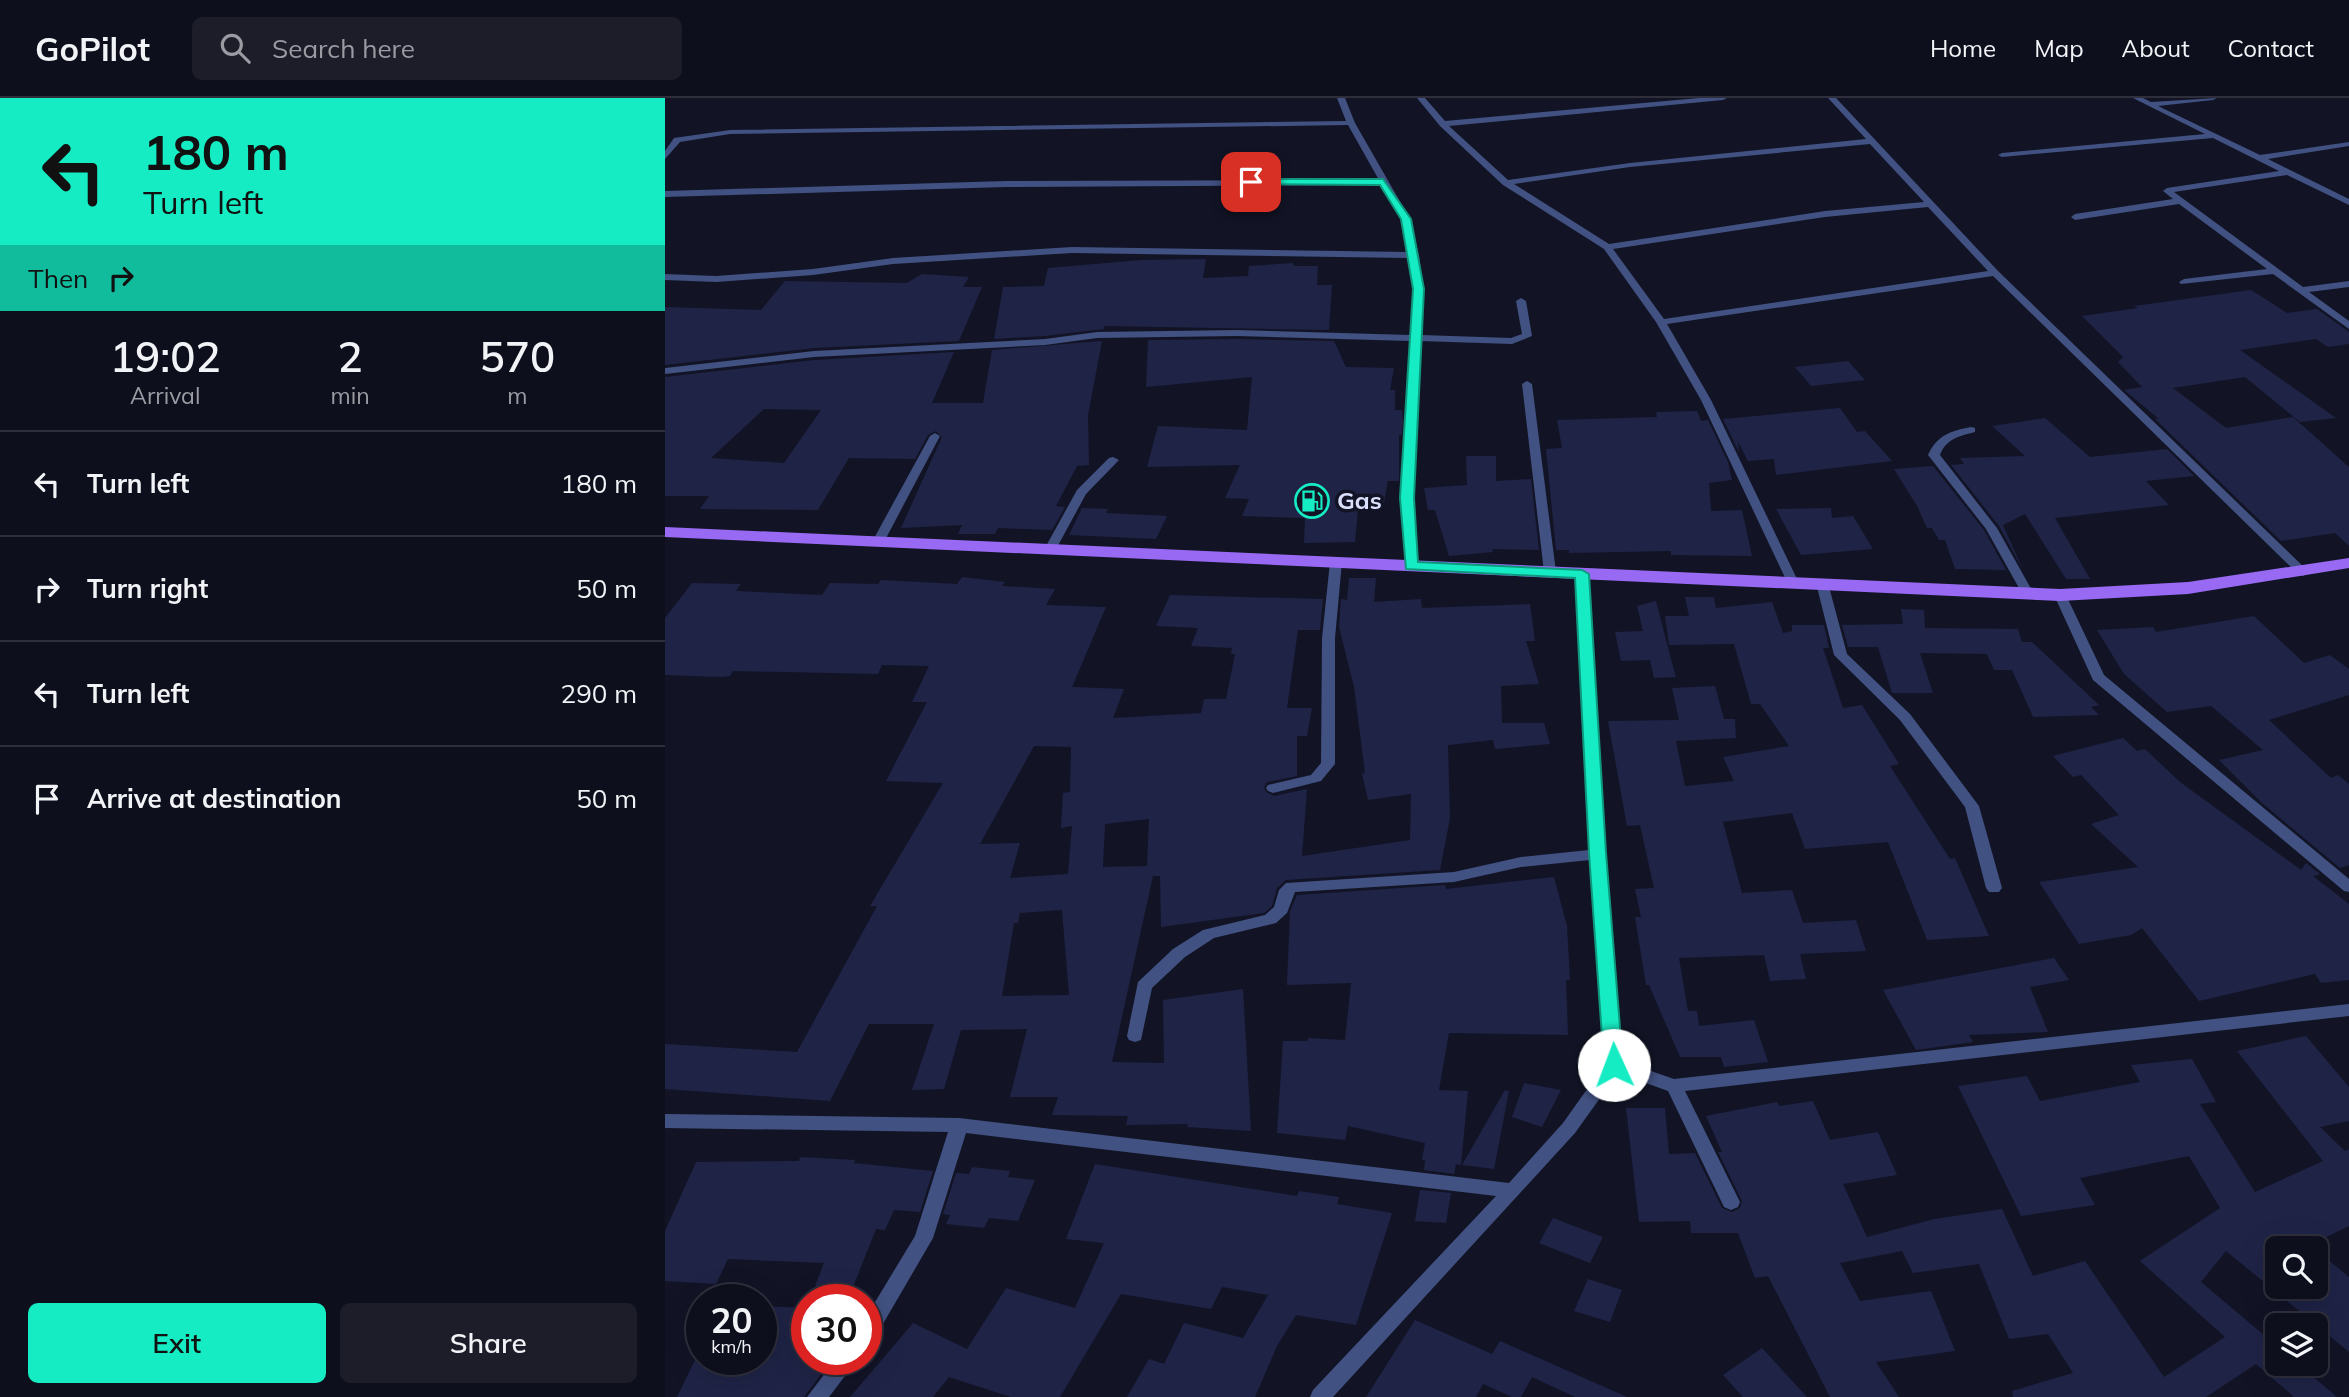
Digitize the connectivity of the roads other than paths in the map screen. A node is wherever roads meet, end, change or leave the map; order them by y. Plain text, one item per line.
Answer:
1 (1341, 98) edge
2 (1422, 98) edge
3 (1723, 98) edge
4 (1832, 98) edge
5 (2137, 98) edge
6 (2213, 98) edge
7 (2150, 104) junction
8 (1351, 123) junction
9 (1443, 124) junction
10 (2214, 136) junction
11 (1872, 141) junction
12 (2349, 144) edge
13 (669, 147) edge
14 (2001, 155) dead end
15 (665, 157) edge
16 (2259, 158) junction
17 (2289, 172) junction
18 (1383, 182) junction
19 (1506, 183) junction
20 (665, 194) edge
21 (2179, 201) junction
22 (2349, 202) edge
23 (1928, 204) junction
24 (2075, 217) dead end
25 (1607, 247) junction
26 (1414, 255) junction
27 (2276, 271) junction
28 (1995, 273) junction
29 (665, 277) edge
30 (2184, 282) dead end
31 (2349, 284) edge
32 (2303, 290) junction
33 (1521, 300) dead end
34 (1661, 322) junction
35 (2349, 326) edge
36 (1416, 340) junction
37 (665, 370) edge
38 (1527, 384) dead end
39 (1971, 430) dead end
40 (935, 436) dead end
41 (1113, 460) dead end
42 (665, 533) edge
43 (879, 542) junction
44 (1051, 548) junction
45 (1336, 562) junction
46 (2349, 563) edge
47 (1411, 566) junction
48 (1550, 572) junction
49 (2303, 572) junction
50 (1582, 574) junction
51 (1792, 582) junction
52 (1822, 583) junction
53 (2028, 594) junction
54 (2060, 595) junction
55 (1273, 788) dead end
56 (1597, 853) junction
57 (2349, 887) edge
58 (1994, 888) dead end
59 (2349, 1010) edge
60 (1135, 1036) dead end
61 (1614, 1065) junction
62 (1674, 1086) junction
63 (665, 1122) edge
64 (959, 1125) junction
65 (1513, 1191) junction
66 (1731, 1202) dead end
67 (882, 1313) edge
68 (835, 1375) edge
69 (817, 1397) edge
70 (1321, 1397) edge

1 - 8 street
2 - 9 street
3 - 9 street
4 - 11 street
5 - 7 street
6 - 7 street
7 - 10 street
8 - 13 street
8 - 18 street
9 - 19 street
10 - 14 street
10 - 16 street
11 - 19 street
11 - 23 street
12 - 16 street
13 - 15 street
16 - 17 street
17 - 21 street
17 - 22 street
18 - 20 street
18 - 26 street
19 - 25 street
21 - 24 street
21 - 27 street
23 - 25 street
23 - 28 street
25 - 34 street
26 - 29 street
26 - 36 street
27 - 30 street
27 - 32 street
28 - 34 street
28 - 49 street
31 - 32 street
32 - 35 street
33 - 36 street
34 - 51 street
36 - 37 street
36 - 47 street
38 - 48 street
39 - 53 street
40 - 43 street
41 - 44 street
42 - 43 main road
43 - 44 main road
44 - 45 main road
45 - 47 main road
45 - 55 street
46 - 49 main road
47 - 48 main road
48 - 50 main road
49 - 54 main road
50 - 51 main road
50 - 56 street
51 - 52 main road
52 - 53 main road
52 - 58 street
53 - 54 main road
54 - 57 street
56 - 60 street
56 - 61 street
59 - 62 street
61 - 62 street
61 - 65 street
62 - 66 street
63 - 64 street
64 - 65 street
64 - 67 street
65 - 70 street
68 - 69 street

